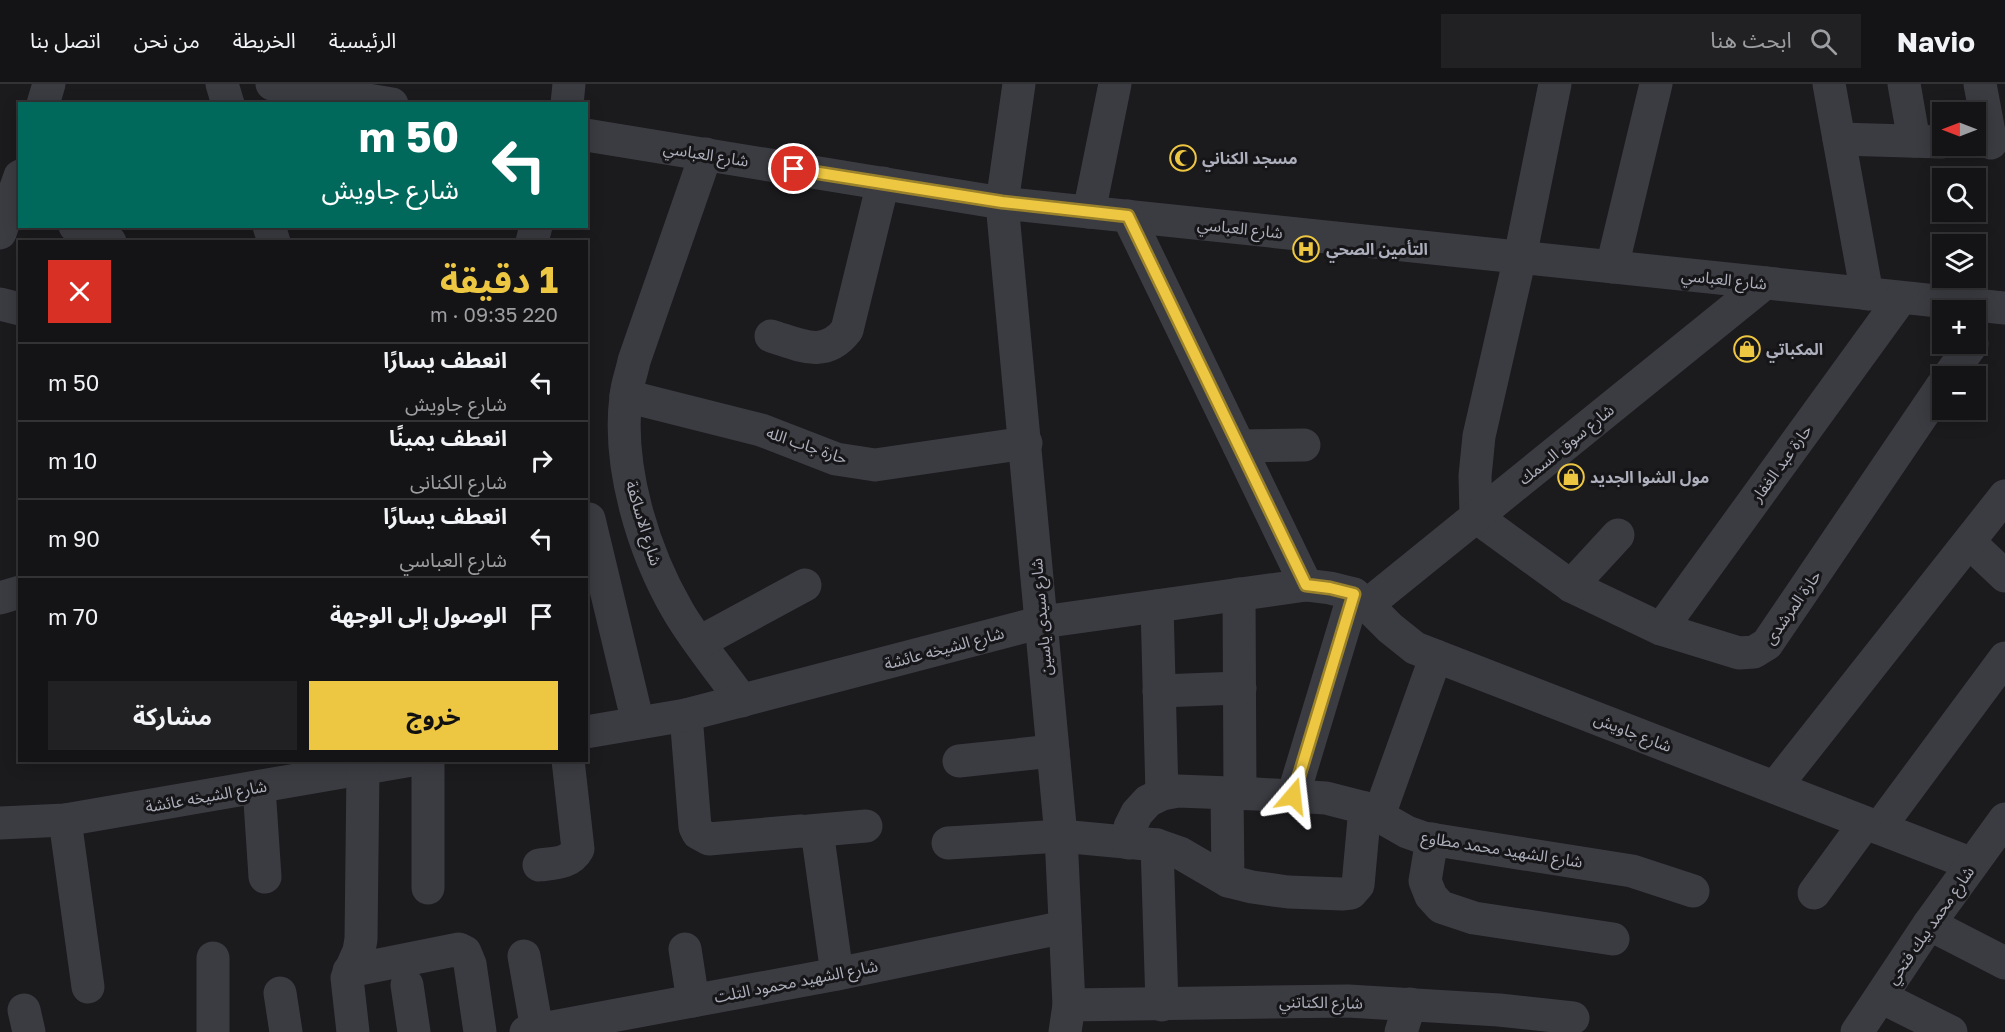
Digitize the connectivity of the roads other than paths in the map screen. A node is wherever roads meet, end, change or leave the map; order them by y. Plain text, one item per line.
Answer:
1 (49, 84) edge
2 (222, 84) edge
3 (272, 84) edge
4 (569, 84) edge
5 (1019, 84) edge
6 (1115, 84) edge
7 (1555, 84) edge
8 (1656, 84) edge
9 (1829, 84) edge
10 (1904, 84) edge
11 (1980, 84) edge
12 (44, 102) edge
13 (227, 102) edge
14 (380, 102) edge
15 (567, 102) edge
16 (588, 135) edge
17 (1839, 139) junction
18 (1928, 141) edge
19 (1990, 143) edge
20 (706, 154) junction
21 (883, 183) junction
22 (17, 193) edge
23 (1002, 202) junction
24 (1089, 212) junction
25 (1128, 216) junction
26 (79, 228) edge
27 (0, 233) edge
28 (106, 240) edge
29 (1520, 257) junction
30 (1612, 267) junction
31 (1765, 283) junction
32 (1867, 294) junction
33 (1901, 298) junction
34 (0, 304) edge
35 (18, 308) edge
36 (2001, 308) edge
37 (1986, 326) edge
38 (771, 336) dead end
39 (626, 396) junction
40 (1932, 401) edge
41 (1026, 443) junction
42 (1304, 445) dead end
43 (1239, 446) junction
44 (2005, 496) edge
45 (1476, 517) junction
46 (589, 519) dead end
47 (1618, 535) dead end
48 (1969, 542) junction
49 (2005, 576) edge
50 (805, 585) dead end
51 (1306, 585) junction
52 (1571, 586) junction
53 (18, 593) edge
54 (1239, 594) junction
55 (0, 598) edge
56 (1360, 600) junction
57 (1157, 606) junction
58 (1042, 622) junction
59 (1661, 629) junction
60 (700, 642) junction
61 (1436, 656) junction
62 (2005, 658) edge
63 (1240, 688) junction
64 (1159, 691) junction
65 (742, 701) junction
66 (686, 715) junction
67 (638, 723) junction
68 (588, 732) edge
69 (1053, 751) junction
70 (959, 761) dead end
71 (428, 762) edge
72 (568, 762) edge
73 (389, 764) edge
74 (259, 787) junction
75 (1775, 787) junction
76 (1233, 793) junction
77 (1162, 794) junction
78 (1293, 796) junction
79 (1372, 812) junction
80 (64, 820) junction
81 (0, 823) edge
82 (1872, 825) junction
83 (866, 826) dead end
84 (809, 831) junction
85 (1061, 836) junction
86 (1432, 839) junction
87 (948, 843) dead end
88 (1993, 843) edge
89 (1143, 844) junction
90 (539, 865) dead end
91 (265, 876) dead end
92 (1228, 881) junction
93 (428, 888) dead end
94 (1693, 891) dead end
95 (1814, 893) dead end
96 (1929, 924) junction
97 (1065, 927) junction
98 (1613, 939) dead end
99 (685, 949) dead end
100 (524, 956) dead end
101 (213, 958) dead end
102 (2005, 963) edge
103 (349, 971) junction
104 (837, 974) junction
105 (407, 985) dead end
106 (88, 987) dead end
107 (280, 993) dead end
108 (1881, 997) junction
109 (693, 1001) junction
110 (1162, 1005) junction
111 (1067, 1018) edge
112 (1120, 1018) edge
113 (1406, 1018) edge
114 (1572, 1018) dead end
115 (1498, 1021) edge
116 (532, 1031) edge
117 (213, 1032) edge
118 (286, 1032) edge
119 (353, 1032) edge
120 (414, 1032) edge
121 (480, 1032) edge
122 (1857, 1032) edge
123 (1951, 1032) edge

1 - 12 street
2 - 13 street
3 - 14 street
4 - 15 street
5 - 23 street, شارع سيدى ياسين
6 - 24 street
7 - 29 street
8 - 30 street
9 - 17 street
10 - 18 street
11 - 19 street
16 - 20 street, شارع العباسي
17 - 18 street
17 - 32 street
20 - 21 street, شارع العباسي
20 - 39 street, شارع الاساكفة
21 - 23 street, شارع العباسي
21 - 38 street
22 - 27 street
23 - 24 street, شارع العباسي
23 - 41 street, شارع سيدى ياسين
24 - 25 street, شارع العباسي
25 - 29 street, شارع العباسي
25 - 43 street
26 - 28 street
29 - 30 street, شارع العباسي
29 - 45 street
30 - 31 street, شارع العباسي
31 - 32 street, شارع العباسي
31 - 45 street, شارع سوق السمك
32 - 33 street, شارع العباسي
33 - 36 street, شارع العباسي
33 - 59 street, حارة عبد الغفار
34 - 35 street
36 - 37 street
39 - 41 street, حارة جاب الله
39 - 60 street, شارع الاساكفة
40 - 59 street, حارة المرشدى
41 - 58 street, شارع سيدى ياسين
42 - 43 street
43 - 51 street
44 - 48 street
45 - 52 street, حارة المرشدى
45 - 56 street, شارع سوق السمك
46 - 67 street
47 - 52 street
48 - 49 street
48 - 75 street
50 - 60 street
51 - 54 street, شارع الشيخه عائشة
51 - 56 street
52 - 59 street, حارة المرشدى
53 - 55 street
54 - 57 street, شارع الشيخه عائشة
54 - 63 street
56 - 61 street, شارع جاويش
56 - 78 street
57 - 58 street, شارع الشيخه عائشة
57 - 64 street
58 - 65 street, شارع الشيخه عائشة
58 - 69 street, شارع سيدى ياسين
60 - 65 street, شارع الاساكفة
61 - 75 street, شارع جاويش
61 - 79 street
62 - 82 street
63 - 64 street
63 - 76 street
64 - 77 street
65 - 66 street, شارع الشيخه عائشة
66 - 67 street, شارع الشيخه عائشة
66 - 84 street
67 - 68 street, شارع الشيخه عائشة
69 - 70 street
69 - 85 street, شارع سيدى ياسين
71 - 93 street
72 - 90 street
73 - 74 street, شارع الشيخه عائشة
73 - 103 street
74 - 80 street, شارع الشيخه عائشة
74 - 91 street
75 - 82 street, شارع جاويش
76 - 77 street, شارع الشهيد محمد مطاوع
76 - 78 street, شارع الشهيد محمد مطاوع
76 - 92 street
77 - 89 street
78 - 79 street, شارع الشهيد محمد مطاوع
79 - 86 street, شارع الشهيد محمد مطاوع
79 - 92 street
80 - 81 street, شارع الشيخه عائشة
80 - 106 street
82 - 88 street, شارع جاويش
82 - 95 street
83 - 84 street
84 - 104 street
85 - 87 street
85 - 89 street
85 - 97 street, شارع سيدى ياسين
86 - 94 street, شارع الشهيد محمد مطاوع
86 - 98 street
88 - 96 street, شارع محمد بيك فتحي
89 - 92 street
89 - 110 street
96 - 102 street
96 - 108 street, شارع محمد بيك فتحي
97 - 104 street, شارع الشهيد محمود التلت
97 - 111 street, شارع سيدى ياسين
99 - 109 street
100 - 116 street
101 - 117 street
103 - 119 street
103 - 121 street
104 - 109 street, شارع الشهيد محمود التلت
105 - 120 street
107 - 118 street
108 - 122 street, شارع محمد بيك فتحي
108 - 123 street
109 - 116 street, شارع الشهيد محمود التلت
110 - 112 street, شارع الكتاتني
110 - 113 street, شارع الكتاتني
111 - 112 street, شارع الكتاتني
113 - 115 street, شارع الكتاتني
114 - 115 street, شارع الكتاتني

